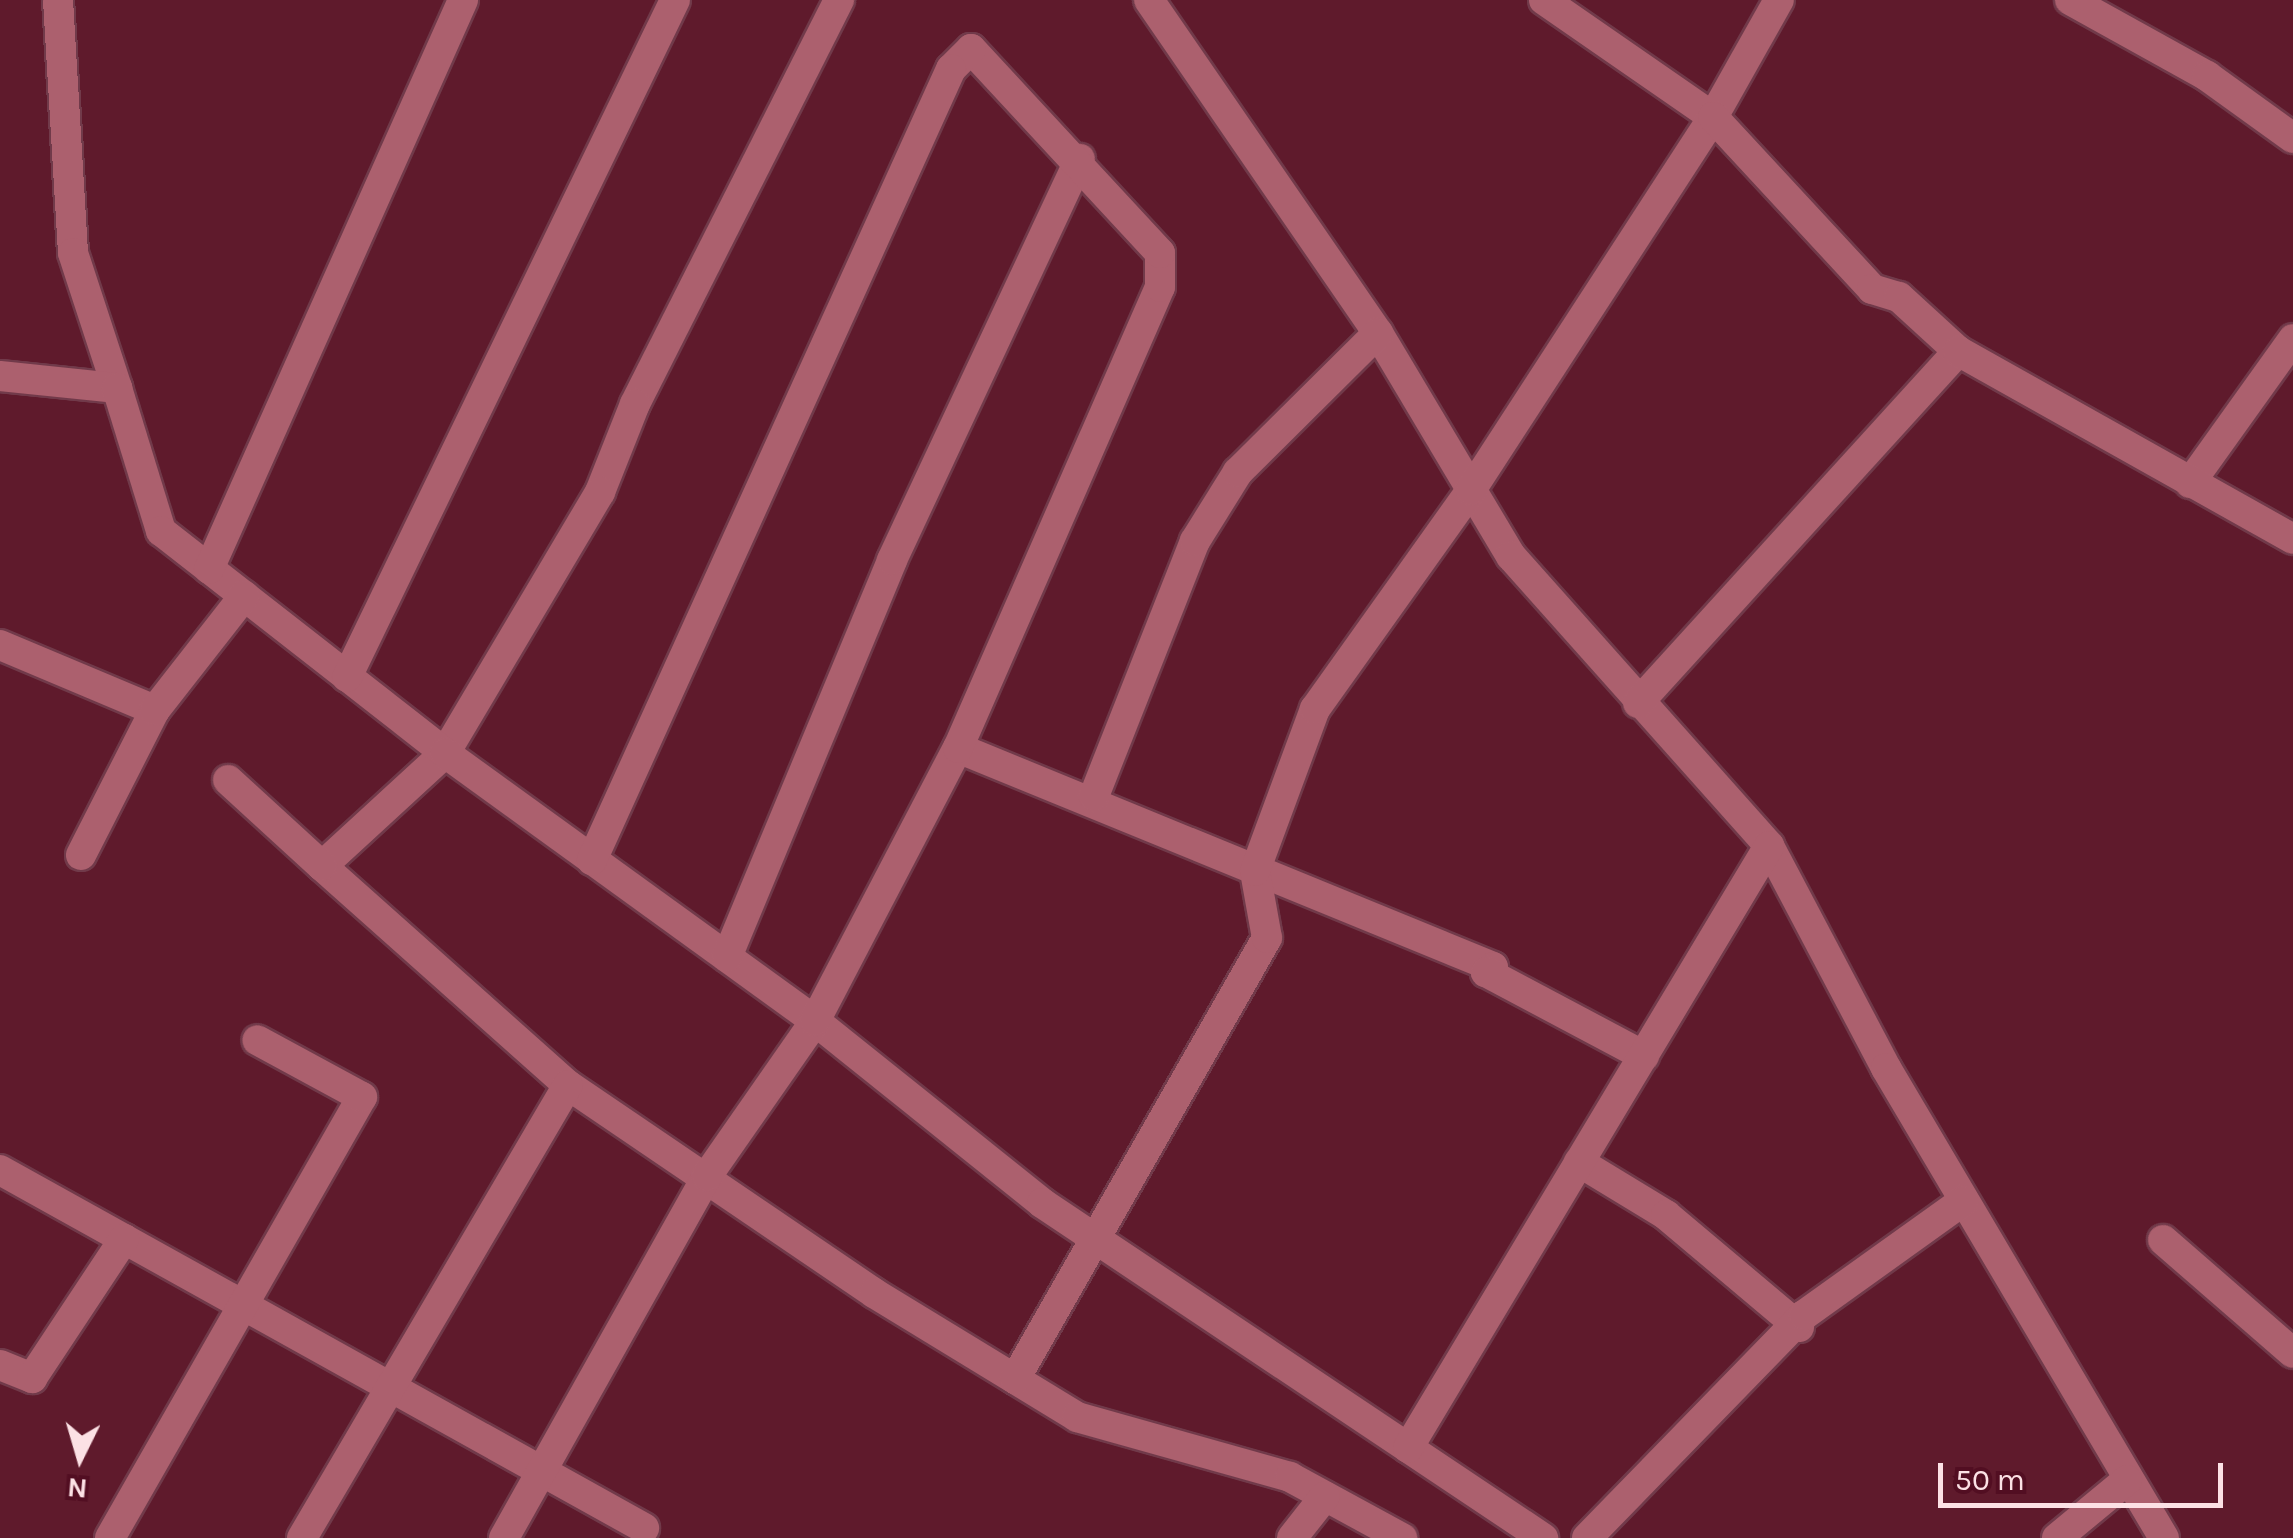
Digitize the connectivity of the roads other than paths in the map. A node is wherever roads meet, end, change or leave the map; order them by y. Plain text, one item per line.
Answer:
1 (58, 0) edge
2 (463, 0) edge
3 (674, 0) edge
4 (839, 0) edge
5 (1149, 0) edge
6 (1544, 0) edge
7 (1780, 0) edge
8 (2070, 0) edge
9 (1713, 117) junction
10 (2293, 138) edge
11 (1080, 158) junction
12 (1378, 333) junction
13 (2293, 338) edge
14 (1958, 350) junction
15 (0, 376) edge
16 (118, 388) junction
17 (2190, 483) junction
18 (1471, 490) junction
19 (2293, 539) edge
20 (210, 569) junction
21 (244, 596) junction
22 (0, 645) edge
23 (347, 676) junction
24 (1638, 704) junction
25 (154, 710) junction
26 (958, 748) junction
27 (445, 753) junction
28 (228, 780) dead end
29 (1094, 796) junction
30 (1769, 846) junction
31 (81, 855) dead end
32 (592, 860) junction
33 (322, 866) junction
34 (1254, 870) junction
35 (726, 957) junction
36 (815, 1021) junction
37 (257, 1040) dead end
38 (1644, 1056) junction
39 (568, 1085) junction
40 (1579, 1162) junction
41 (0, 1170) edge
42 (707, 1176) junction
43 (1963, 1202) junction
44 (1092, 1237) junction
45 (124, 1238) junction
46 (2163, 1240) dead end
47 (240, 1304) junction
48 (1799, 1327) junction
49 (2293, 1354) edge
50 (0, 1366) edge
51 (1016, 1379) junction
52 (385, 1384) junction
53 (1408, 1448) junction
54 (542, 1471) junction
55 (2127, 1480) junction
56 (1325, 1496) junction
57 (644, 1528) dead end
58 (110, 1538) edge
59 (302, 1538) edge
60 (504, 1538) edge
61 (1292, 1538) edge
62 (1402, 1538) edge
63 (1543, 1538) edge
64 (1587, 1538) edge
65 (2057, 1538) edge
66 (2164, 1538) edge

1 - 16 street
2 - 20 street
3 - 23 street
4 - 27 street
5 - 12 street
6 - 9 street
7 - 9 street
8 - 10 street
9 - 14 street
9 - 18 street
11 - 26 street
11 - 32 street
11 - 35 street
12 - 18 street
12 - 29 street
13 - 17 street
14 - 17 street
14 - 24 street
15 - 16 street
16 - 20 street
17 - 19 street
18 - 24 street
18 - 34 street
20 - 21 street
21 - 23 street
21 - 25 street
22 - 25 street
23 - 27 street
24 - 30 street
25 - 31 street
26 - 29 street
26 - 36 street
27 - 32 street
27 - 33 street
28 - 33 street
29 - 34 street
30 - 38 street
30 - 43 street
32 - 35 street
33 - 39 street
34 - 38 street
34 - 44 street
35 - 36 street
36 - 42 street
36 - 44 street
37 - 47 street
38 - 40 street
39 - 42 street
39 - 52 street
40 - 48 street
40 - 53 street
41 - 45 street
42 - 51 street
42 - 54 street
43 - 48 street
43 - 55 street
44 - 51 street
44 - 53 street
45 - 47 street
45 - 50 street
46 - 49 street
47 - 52 street
47 - 58 street
48 - 64 street
51 - 56 street
52 - 54 street
52 - 59 street
53 - 63 street
54 - 57 street
54 - 60 street
55 - 65 street
55 - 66 street
56 - 61 street
56 - 62 street

